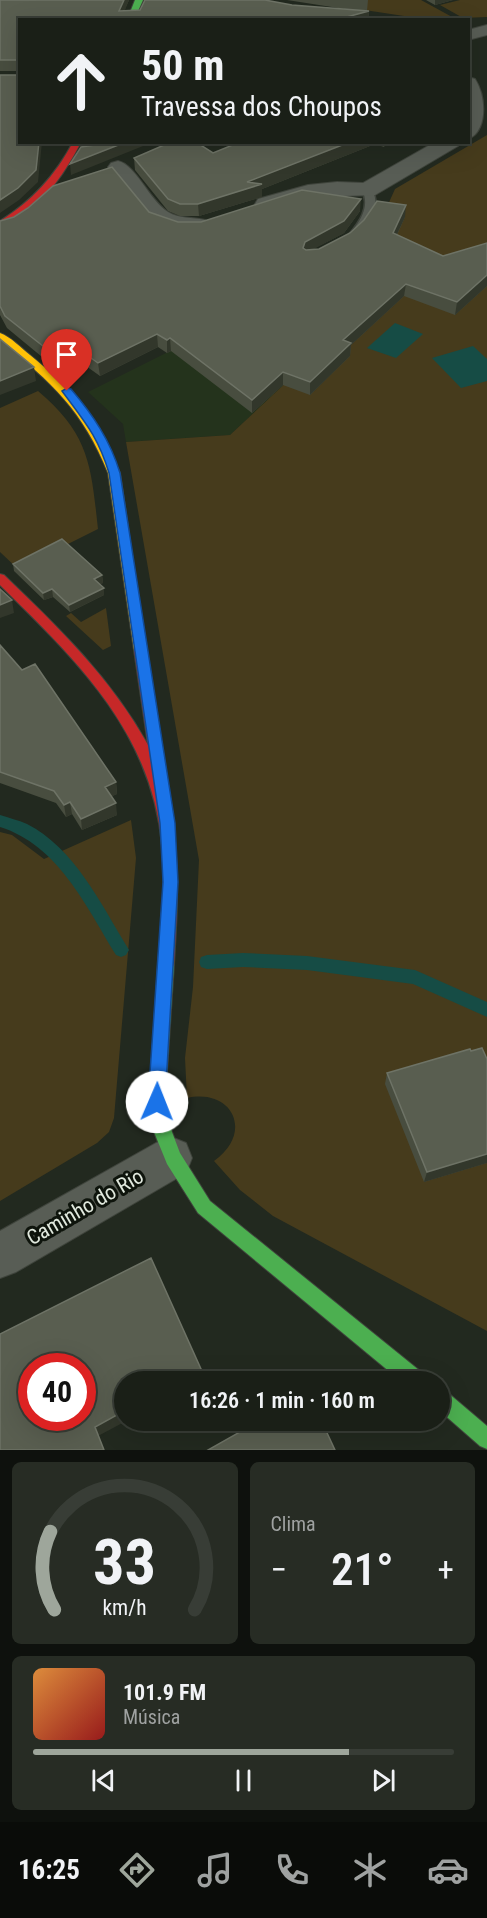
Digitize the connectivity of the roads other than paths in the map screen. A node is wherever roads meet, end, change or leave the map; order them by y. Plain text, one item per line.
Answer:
1 (139, 0) edge
2 (131, 18) edge
3 (470, 89) edge
4 (470, 132) edge
5 (76, 144) edge
6 (448, 144) edge
7 (138, 159) edge
8 (73, 184) edge
9 (367, 190) junction
10 (44, 193) junction
11 (249, 210) edge
12 (216, 222) edge
13 (0, 225) edge
14 (346, 241) edge
15 (0, 336) edge
16 (0, 578) edge
17 (162, 795) junction
18 (171, 1158) junction
19 (0, 1256) edge
20 (405, 1371) edge
21 (450, 1408) edge
22 (487, 1439) edge

1 - 2 street
3 - 4 street
5 - 10 street
6 - 9 street
7 - 12 street
8 - 10 street
9 - 11 street
9 - 14 lane
10 - 13 street
15 - 17 street
16 - 17 street
17 - 18 street
18 - 19 street, Caminho do Rio
18 - 20 street
21 - 22 street

